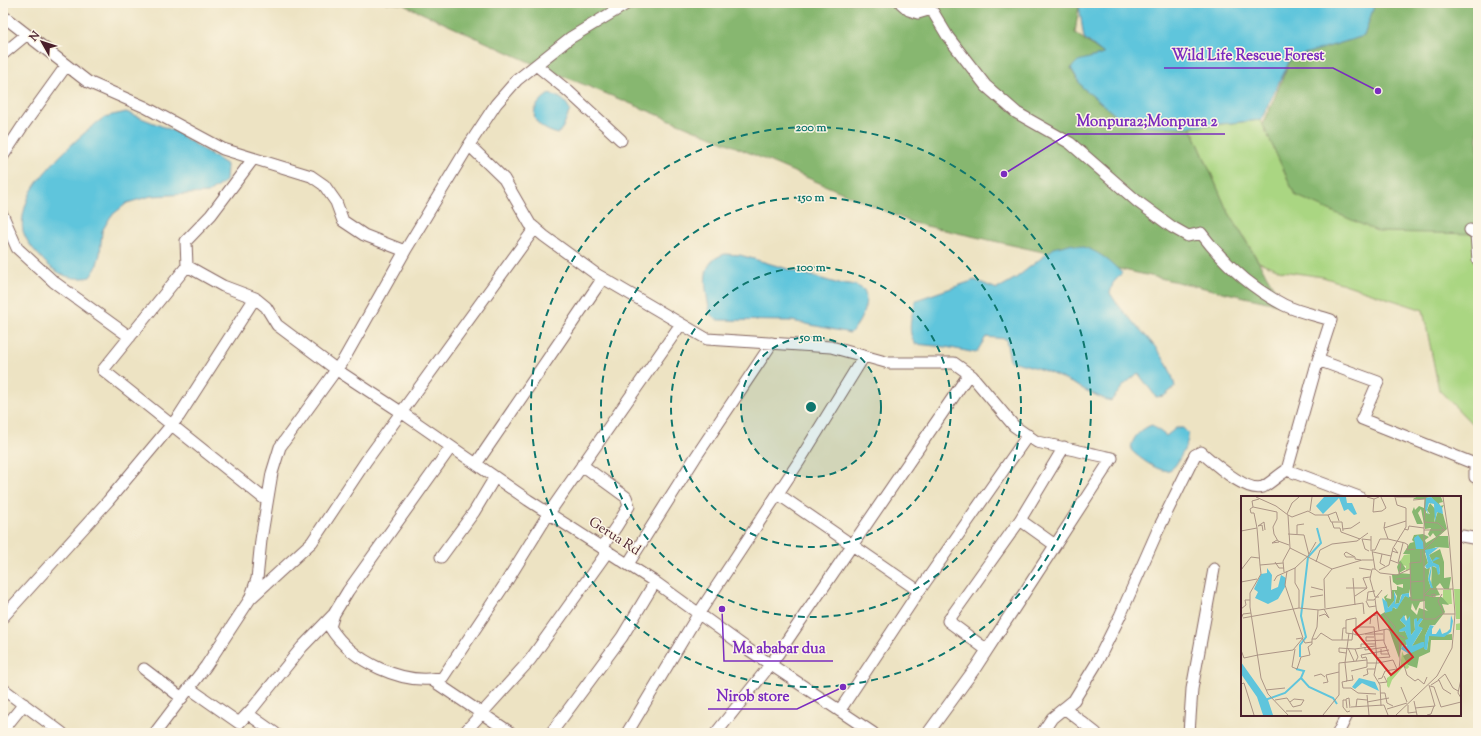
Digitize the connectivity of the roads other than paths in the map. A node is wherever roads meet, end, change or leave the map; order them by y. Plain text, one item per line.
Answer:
1 (628, 3) edge
2 (901, 3) edge
3 (618, 7) edge
4 (3, 16) edge
5 (26, 35) junction
6 (3, 54) edge
7 (536, 65) junction
8 (66, 66) junction
9 (621, 140) dead end
10 (469, 145) junction
11 (3, 156) edge
12 (253, 159) junction
13 (3, 216) edge
14 (535, 228) junction
15 (1470, 230) dead end
16 (405, 251) junction
17 (1478, 260) edge
18 (187, 266) junction
19 (603, 278) junction
20 (255, 298) junction
21 (681, 324) junction
22 (130, 337) junction
23 (772, 343) junction
24 (864, 356) junction
25 (1318, 360) junction
26 (337, 370) junction
27 (968, 374) junction
28 (401, 412) junction
29 (172, 425) junction
30 (1028, 435) junction
31 (452, 447) junction
32 (1064, 447) junction
33 (476, 464) junction
34 (582, 465) junction
35 (1287, 470) junction
36 (495, 477) junction
37 (1478, 478) edge
38 (778, 494) junction
39 (1356, 496) edge
40 (267, 501) junction
41 (549, 513) junction
42 (1020, 520) junction
43 (1461, 537) edge
44 (1478, 539) edge
45 (852, 544) junction
46 (1055, 545) junction
47 (605, 549) junction
48 (441, 557) dead end
49 (628, 564) junction
50 (1214, 569) dead end
51 (655, 582) junction
52 (918, 591) junction
53 (250, 599) junction
54 (334, 614) junction
55 (699, 614) junction
56 (3, 616) edge
57 (987, 650) junction
58 (771, 664) junction
59 (144, 669) dead end
60 (432, 680) junction
61 (189, 688) junction
62 (3, 689) edge
63 (182, 698) junction
64 (24, 704) junction
65 (1064, 708) junction
66 (840, 710) junction
67 (482, 713) junction
68 (248, 714) junction
69 (1346, 716) edge
70 (3, 730) edge
71 (62, 733) edge
72 (155, 733) edge
73 (275, 733) edge
74 (464, 733) edge
75 (511, 733) edge
76 (550, 733) edge
77 (627, 733) edge
78 (716, 733) edge
79 (873, 733) edge
80 (928, 733) edge
81 (1042, 733) edge
82 (1096, 733) edge
83 (1189, 733) edge
84 (1338, 733) edge

1 - 3 street
2 - 25 street
3 - 7 street
4 - 5 street
5 - 6 street
5 - 8 street
7 - 9 street
7 - 10 street
8 - 11 street
8 - 12 street
10 - 14 street
10 - 16 street
12 - 16 street
12 - 18 street
13 - 22 street
14 - 19 street
14 - 28 street
15 - 17 street
16 - 26 street
18 - 20 street
18 - 22 street
19 - 21 street
19 - 33 street
20 - 26 street, Gerua Rd
20 - 29 street
21 - 23 street
21 - 34 street
22 - 29 street
23 - 24 street
23 - 49 street
24 - 27 street
24 - 38 street
25 - 35 street
25 - 37 street
26 - 28 street, Gerua Rd
26 - 40 street
27 - 30 street
27 - 45 street
28 - 31 street, Gerua Rd
28 - 53 street
29 - 40 street
29 - 56 street
30 - 32 street
30 - 52 street
31 - 33 street, Gerua Rd
31 - 54 street
32 - 42 street
32 - 46 street
33 - 36 street, Gerua Rd
34 - 41 street
34 - 47 street
35 - 39 street
35 - 65 street
36 - 41 street, Gerua Rd
36 - 48 street
38 - 45 street
38 - 55 street
40 - 53 street
41 - 47 street, Gerua Rd
41 - 60 street
42 - 46 street
42 - 57 street
43 - 44 street
45 - 52 street
45 - 58 street
46 - 57 street
47 - 49 street, Gerua Rd
47 - 67 street
49 - 51 street, Gerua Rd
50 - 83 street
51 - 55 street, Gerua Rd
51 - 76 street
52 - 66 street
53 - 61 street
54 - 60 street
54 - 68 street
55 - 58 street, Gerua Rd
55 - 77 street
57 - 80 street
58 - 66 street, Gerua Rd
58 - 78 street
59 - 63 street
60 - 67 street
61 - 63 street
61 - 68 street
62 - 64 street
63 - 72 street
64 - 70 street
64 - 71 street
65 - 81 street
65 - 82 street
66 - 79 street, Gerua Rd
67 - 74 street
67 - 75 street
68 - 73 street
69 - 84 street

